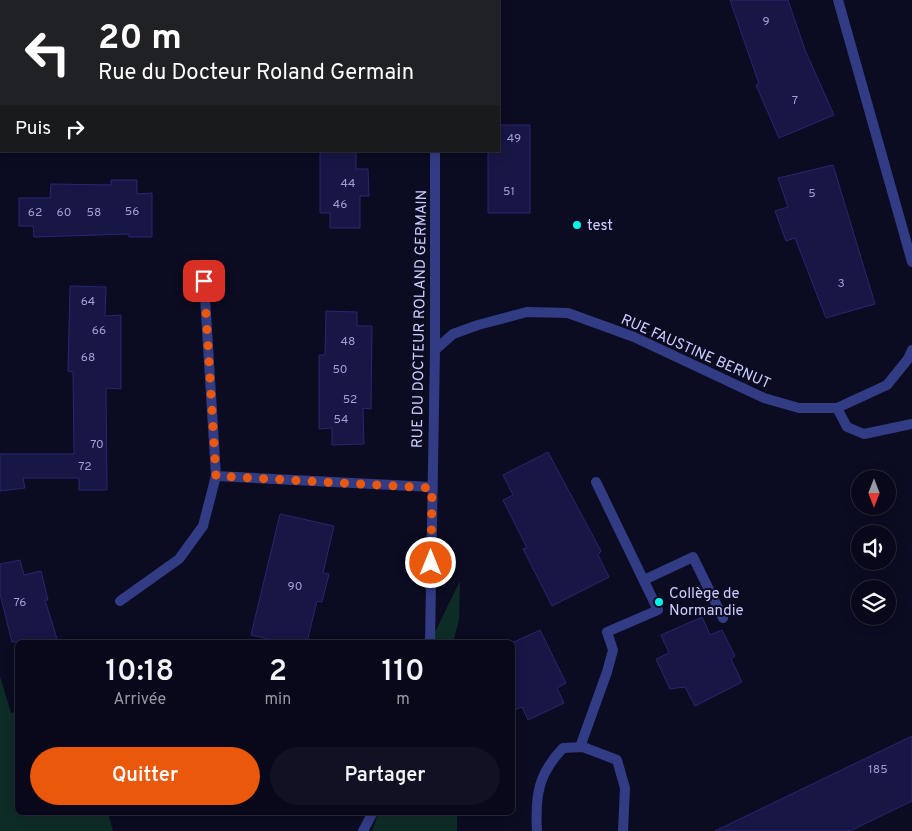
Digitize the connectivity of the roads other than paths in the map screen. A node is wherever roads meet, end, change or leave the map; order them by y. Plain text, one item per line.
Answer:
1 (838, 0) edge
2 (435, 152) edge
3 (912, 262) edge
4 (204, 281) dead end
5 (435, 350) junction
6 (912, 350) edge
7 (837, 408) junction
8 (912, 424) edge
9 (216, 476) junction
10 (596, 482) dead end
11 (432, 488) junction
12 (644, 580) junction
13 (120, 600) dead end
14 (723, 618) dead end
15 (430, 640) edge
16 (580, 747) junction
17 (372, 815) edge
18 (373, 815) edge
19 (363, 831) edge
20 (370, 831) edge
21 (537, 831) edge
22 (623, 831) edge

1 - 3 street
2 - 5 street, RUE DU DOCTEUR ROLAND GERMAIN
4 - 9 street
5 - 7 street, RUE FAUSTINE BERNUT
5 - 11 street, RUE DU DOCTEUR ROLAND GERMAIN
6 - 7 street, RUE FAUSTINE BERNUT
7 - 8 street
9 - 11 street
9 - 13 street
10 - 12 street
11 - 15 street, RUE DU DOCTEUR ROLAND GERMAIN
12 - 14 street
12 - 16 street
16 - 21 street
16 - 22 street
17 - 19 street
18 - 20 street

